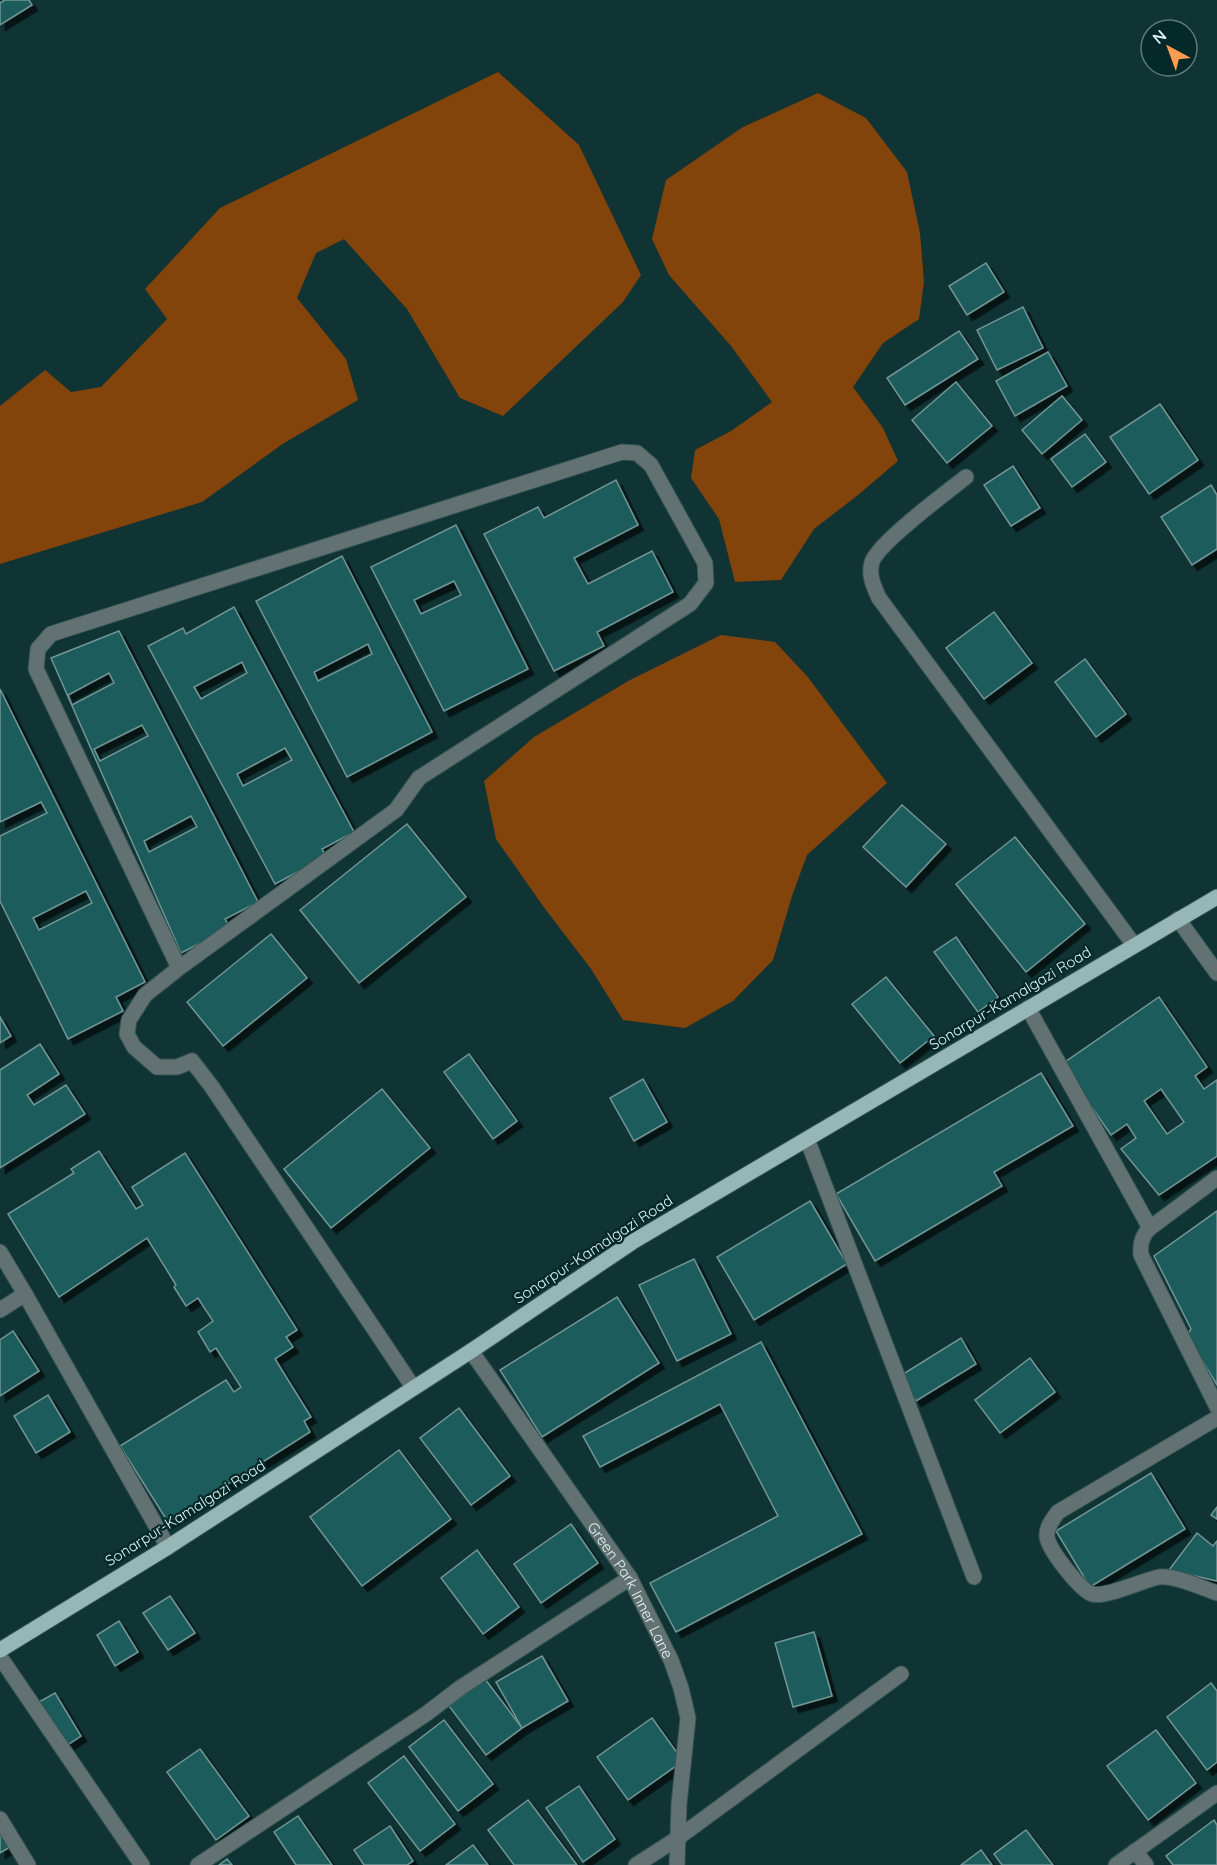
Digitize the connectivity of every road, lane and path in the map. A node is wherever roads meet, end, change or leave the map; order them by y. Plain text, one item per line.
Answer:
1 (966, 477) dead end
2 (1217, 897) edge
3 (1178, 920) junction
4 (1134, 945) junction
5 (179, 968) junction
6 (1217, 973) edge
7 (1028, 1008) junction
8 (807, 1139) junction
9 (1217, 1178) edge
10 (1150, 1228) junction
11 (0, 1252) edge
12 (26, 1294) junction
13 (0, 1310) edge
14 (471, 1351) junction
15 (413, 1387) junction
16 (1217, 1407) edge
17 (1217, 1418) edge
18 (168, 1547) junction
19 (630, 1578) junction
20 (974, 1578) dead end
21 (1217, 1593) edge
22 (0, 1650) edge
23 (0, 1657) edge
24 (901, 1674) dead end
25 (1217, 1793) edge
26 (0, 1819) edge
27 (678, 1836) junction
28 (1135, 1851) junction
29 (28, 1865) edge
30 (142, 1865) edge
31 (198, 1865) edge
32 (636, 1865) edge
33 (677, 1865) edge
34 (1116, 1865) edge
35 (1146, 1865) edge

1 - 4 street
2 - 3 main road, Sonarpur-Kamalgazi Road
3 - 4 main road, Sonarpur-Kamalgazi Road
3 - 6 street
4 - 7 main road, Sonarpur-Kamalgazi Road
5 - 5 street
5 - 15 street
7 - 8 main road, Sonarpur-Kamalgazi Road
7 - 10 street
8 - 14 main road, Sonarpur-Kamalgazi Road
8 - 20 street
9 - 10 street
10 - 16 street
11 - 12 street
12 - 13 street
12 - 18 street
14 - 15 main road, Sonarpur-Kamalgazi Road
14 - 19 street, Green Park Inner Lane
15 - 18 main road, Sonarpur-Kamalgazi Road
17 - 21 street
18 - 22 main road, Sonarpur-Kamalgazi Road
19 - 27 street, Green Park Inner Lane
19 - 31 street
23 - 30 street
24 - 27 street
25 - 28 street
26 - 29 street
27 - 32 street
27 - 33 street, Green Park Inner Lane
28 - 34 street
28 - 35 street

